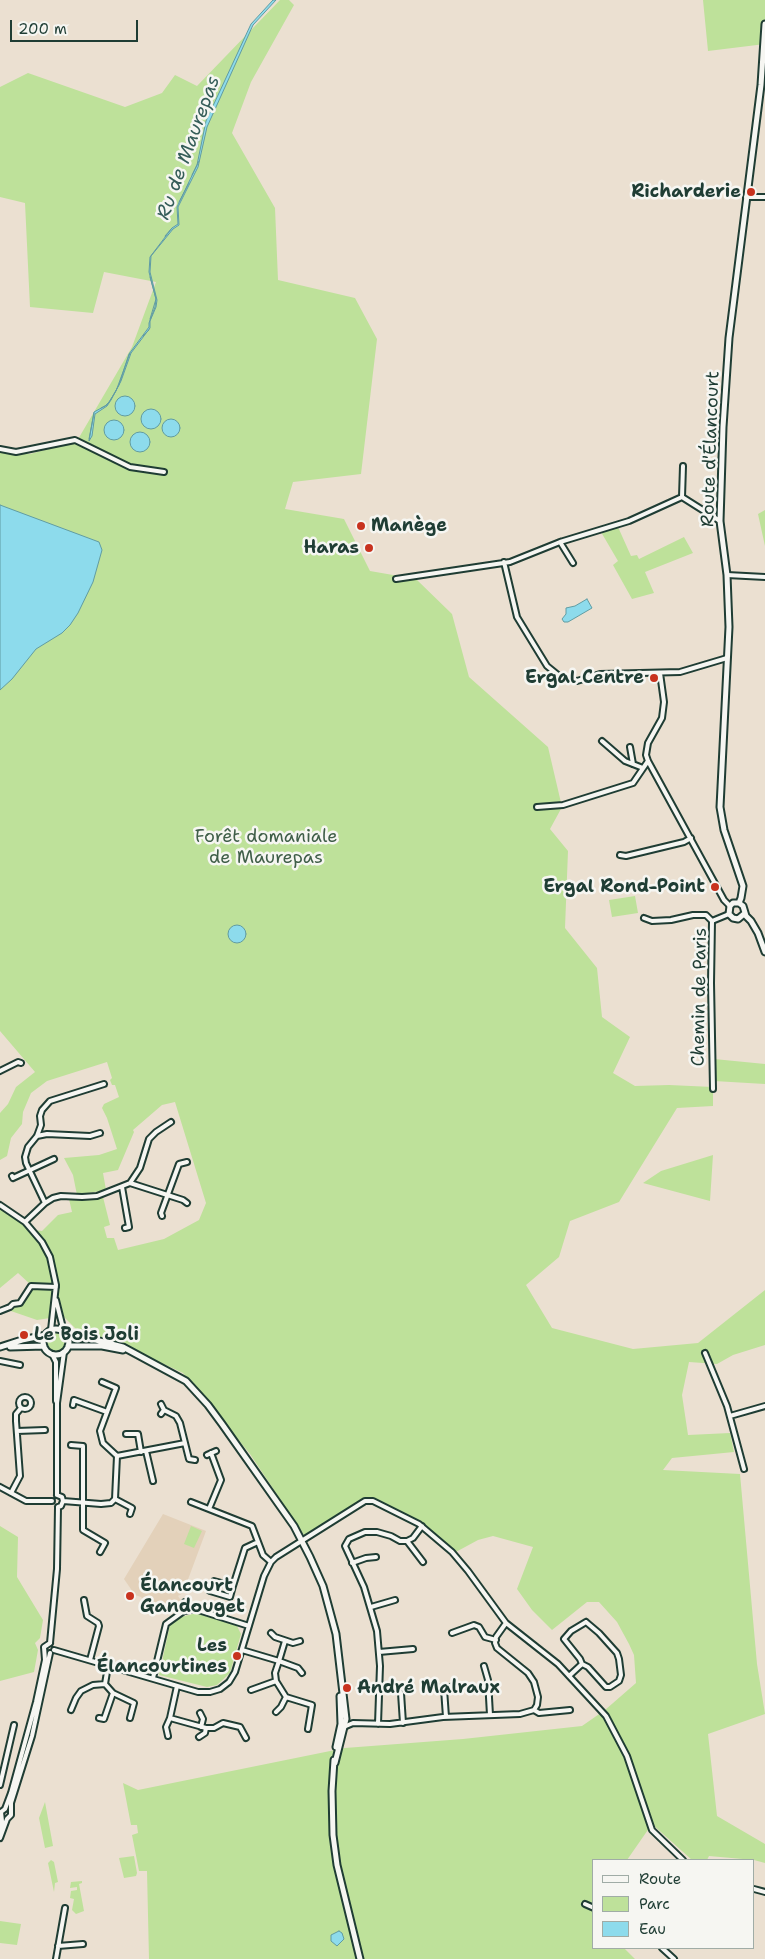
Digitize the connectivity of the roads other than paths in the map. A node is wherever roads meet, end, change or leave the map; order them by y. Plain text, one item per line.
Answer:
1 (765, 24) edge
2 (746, 197) junction
3 (765, 197) edge
4 (0, 449) edge
5 (684, 466) dead end
6 (164, 472) dead end
7 (682, 497) junction
8 (720, 521) junction
9 (560, 542) junction
10 (504, 562) junction
11 (573, 563) dead end
12 (727, 575) junction
13 (765, 577) edge
14 (396, 579) dead end
15 (727, 658) junction
16 (660, 673) junction
17 (602, 742) dead end
18 (630, 747) dead end
19 (648, 761) junction
20 (633, 764) junction
21 (643, 768) junction
22 (537, 807) dead end
23 (691, 838) junction
24 (620, 855) dead end
25 (739, 903) junction
26 (730, 906) junction
27 (729, 914) junction
28 (744, 914) junction
29 (644, 918) dead end
30 (712, 921) junction
31 (765, 952) edge
32 (21, 1063) dead end
33 (0, 1071) edge
34 (104, 1084) dead end
35 (713, 1089) dead end
36 (171, 1122) dead end
37 (41, 1125) junction
38 (47, 1134) junction
39 (100, 1134) dead end
40 (37, 1136) junction
41 (54, 1159) dead end
42 (187, 1162) dead end
43 (30, 1170) junction
44 (12, 1176) dead end
45 (130, 1183) junction
46 (122, 1186) junction
47 (167, 1195) junction
48 (45, 1203) junction
49 (187, 1204) dead end
50 (0, 1205) edge
51 (162, 1216) dead end
52 (25, 1222) junction
53 (125, 1228) dead end
54 (56, 1287) junction
55 (56, 1296) junction
56 (0, 1311) edge
57 (51, 1330) junction
58 (64, 1332) junction
59 (46, 1335) junction
60 (68, 1337) junction
61 (44, 1346) junction
62 (68, 1346) junction
63 (0, 1347) edge
64 (64, 1352) junction
65 (133, 1352) junction
66 (706, 1353) dead end
67 (52, 1354) junction
68 (0, 1361) edge
69 (20, 1365) dead end
70 (102, 1382) dead end
71 (57, 1403) junction
72 (161, 1404) dead end
73 (73, 1405) dead end
74 (765, 1406) edge
75 (21, 1408) dead end
76 (107, 1412) junction
77 (730, 1416) junction
78 (45, 1430) dead end
79 (17, 1431) junction
80 (126, 1434) dead end
81 (185, 1443) junction
82 (89, 1444) dead end
83 (71, 1445) dead end
84 (83, 1446) junction
85 (216, 1451) dead end
86 (144, 1452) junction
87 (117, 1456) junction
88 (195, 1460) dead end
89 (744, 1469) dead end
90 (153, 1481) dead end
91 (0, 1486) edge
92 (11, 1493) junction
93 (57, 1495) junction
94 (115, 1499) junction
95 (52, 1501) junction
96 (64, 1502) junction
97 (191, 1502) dead end
98 (83, 1503) junction
99 (58, 1507) junction
100 (209, 1509) junction
101 (130, 1514) dead end
102 (422, 1526) junction
103 (302, 1541) junction
104 (407, 1541) junction
105 (258, 1542) junction
106 (100, 1552) dead end
107 (376, 1556) dead end
108 (271, 1562) junction
109 (423, 1562) dead end
110 (352, 1563) junction
111 (233, 1586) junction
112 (84, 1600) dead end
113 (395, 1600) dead end
114 (371, 1607) junction
115 (195, 1609) junction
116 (184, 1611) junction
117 (506, 1623) junction
118 (249, 1626) junction
119 (271, 1633) dead end
120 (452, 1633) dead end
121 (496, 1640) junction
122 (285, 1641) junction
123 (300, 1641) dead end
124 (50, 1643) junction
125 (413, 1649) dead end
126 (242, 1650) junction
127 (50, 1652) junction
128 (379, 1652) junction
129 (90, 1660) junction
130 (279, 1661) junction
131 (582, 1664) junction
132 (108, 1666) junction
133 (484, 1666) dead end
134 (302, 1673) dead end
135 (568, 1676) junction
136 (153, 1678) junction
137 (276, 1681) junction
138 (105, 1684) junction
139 (177, 1686) junction
140 (452, 1686) dead end
141 (437, 1687) dead end
142 (444, 1689) junction
143 (251, 1690) dead end
144 (113, 1693) junction
145 (401, 1693) dead end
146 (286, 1697) junction
147 (71, 1710) dead end
148 (534, 1710) junction
149 (570, 1710) dead end
150 (276, 1712) dead end
151 (200, 1713) dead end
152 (490, 1715) junction
153 (446, 1717) junction
154 (99, 1718) dead end
155 (130, 1718) dead end
156 (170, 1718) junction
157 (345, 1722) junction
158 (402, 1723) junction
159 (378, 1724) junction
160 (14, 1725) dead end
161 (201, 1727) junction
162 (206, 1728) junction
163 (308, 1729) dead end
164 (168, 1736) dead end
165 (199, 1737) dead end
166 (246, 1738) dead end
167 (0, 1785) edge
168 (10, 1810) junction
169 (3, 1814) edge
170 (0, 1836) edge
171 (681, 1859) edge
172 (585, 1904) dead end
173 (592, 1907) edge
174 (65, 1908) dead end
175 (82, 1944) dead end
176 (58, 1946) junction
177 (663, 1949) edge
178 (56, 1959) edge
179 (361, 1959) edge
180 (674, 1959) edge

1 - 2 street, Route d'Élancourt
2 - 3 street
2 - 8 street, Route d'Élancourt
4 - 6 street
5 - 7 street
7 - 8 street
7 - 9 street
8 - 12 street, Route d'Élancourt
9 - 10 street
9 - 11 street
10 - 14 street
10 - 16 street
12 - 13 street
12 - 15 street, Route d'Élancourt
15 - 16 street
15 - 25 street, Route d'Élancourt
16 - 19 street
17 - 20 street
18 - 20 street
19 - 21 street
19 - 23 street
20 - 21 street
21 - 22 street
23 - 24 street
23 - 26 street
25 - 26 street
25 - 28 street
26 - 27 street
27 - 28 street
27 - 30 street, Chemin de Paris
28 - 31 street
29 - 30 street
30 - 35 street, Chemin de Paris
32 - 33 street
34 - 37 street
36 - 45 street
37 - 38 street
37 - 40 street
38 - 39 street
38 - 40 street
40 - 43 street
41 - 43 street
42 - 47 street
43 - 44 street
43 - 48 street
45 - 46 street
45 - 47 street
46 - 48 street
46 - 53 street
47 - 49 street
47 - 51 street
48 - 52 street
50 - 52 street
52 - 54 street
54 - 55 street
54 - 56 street
55 - 57 street
55 - 58 street
57 - 58 street
57 - 59 street
58 - 60 street
59 - 61 street
59 - 63 street
60 - 62 street
60 - 65 street
61 - 63 street
61 - 67 street
62 - 64 street
62 - 65 street
64 - 67 street
64 - 71 street
65 - 103 street
66 - 77 street
67 - 71 street
68 - 69 street
70 - 76 street
71 - 93 street
72 - 81 street
73 - 76 street
74 - 77 street
75 - 79 street
76 - 87 street
77 - 89 street
78 - 79 street
79 - 92 street
80 - 86 street
81 - 86 street
81 - 88 street
82 - 84 street
83 - 84 street
84 - 98 street
85 - 100 street
86 - 87 street
86 - 90 street
87 - 94 street
91 - 92 street
92 - 95 street
93 - 95 street
93 - 96 street
94 - 98 street
94 - 101 street
95 - 99 street
96 - 98 street
96 - 99 street
97 - 100 street
98 - 106 street
99 - 124 street
100 - 105 street
102 - 103 street
102 - 104 street
102 - 117 street
103 - 108 street
103 - 157 street
104 - 109 street
104 - 110 street
105 - 108 street
105 - 111 street
107 - 110 street
108 - 118 street
110 - 114 street
111 - 111 street
112 - 129 street
113 - 114 street
114 - 128 street
115 - 116 street
115 - 116 street
115 - 118 street
116 - 136 street
117 - 121 street
117 - 135 street
118 - 126 street
119 - 122 street
120 - 121 street
121 - 148 street
122 - 123 street
122 - 130 street
124 - 127 street
124 - 127 street
125 - 128 street
126 - 130 street
126 - 139 street
127 - 129 street
127 - 168 street
127 - 169 street
128 - 159 street
129 - 132 street
130 - 134 street
130 - 137 street
131 - 131 street
131 - 135 street
132 - 136 street
132 - 138 street
133 - 152 street
135 - 171 street
136 - 139 street
137 - 143 street
137 - 146 street
138 - 144 street
138 - 147 street
139 - 156 street
140 - 142 street
141 - 142 street
142 - 153 street
144 - 154 street
144 - 155 street
145 - 158 street
146 - 150 street
146 - 163 street
148 - 149 street
148 - 152 street
151 - 161 street
152 - 153 street
153 - 158 street
156 - 161 street
156 - 164 street
157 - 159 street
157 - 179 street
158 - 159 street
160 - 167 street
161 - 162 street
162 - 165 street
162 - 166 street
168 - 169 street
168 - 169 street
169 - 170 street
172 - 173 street
174 - 176 street
175 - 176 street
176 - 178 street
177 - 180 street

